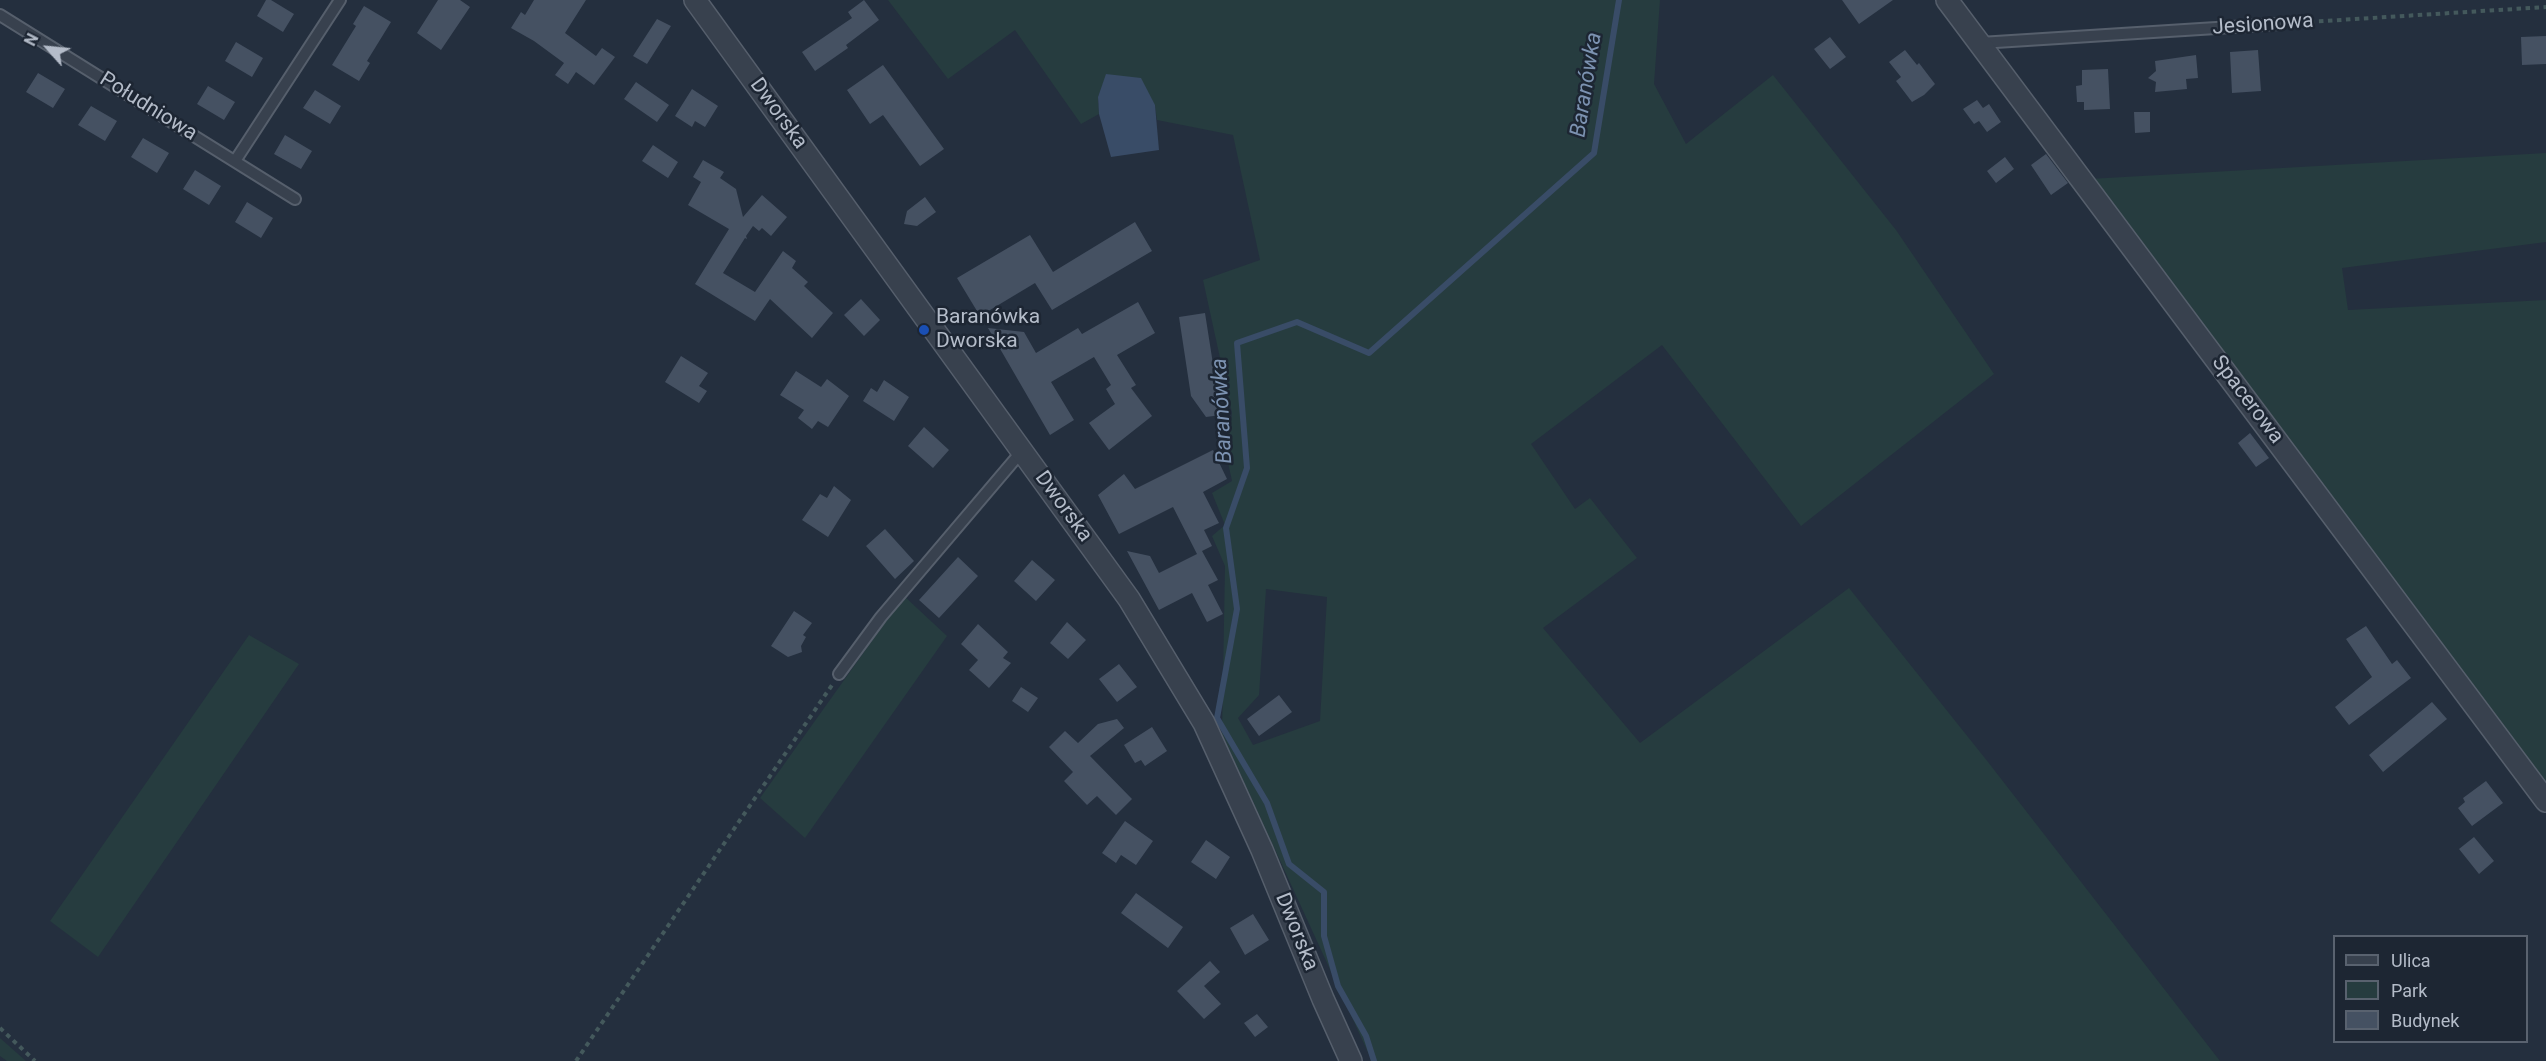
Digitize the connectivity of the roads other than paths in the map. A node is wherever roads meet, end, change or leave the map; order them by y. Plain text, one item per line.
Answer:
1 (340, 0) edge
2 (695, 0) edge
3 (1947, 0) edge
4 (0, 15) edge
5 (2279, 24) road end
6 (1980, 43) junction
7 (235, 161) junction
8 (295, 199) dead end
9 (1022, 451) junction
10 (839, 674) road end
11 (2546, 801) edge
12 (1351, 1061) edge

1 - 7 lane
2 - 9 street, Dworska
3 - 6 street, Spacerowa
4 - 7 lane, Południowa
5 - 6 lane, Jesionowa
6 - 11 street, Spacerowa
7 - 8 lane, Południowa
9 - 10 lane
9 - 12 street, Dworska

